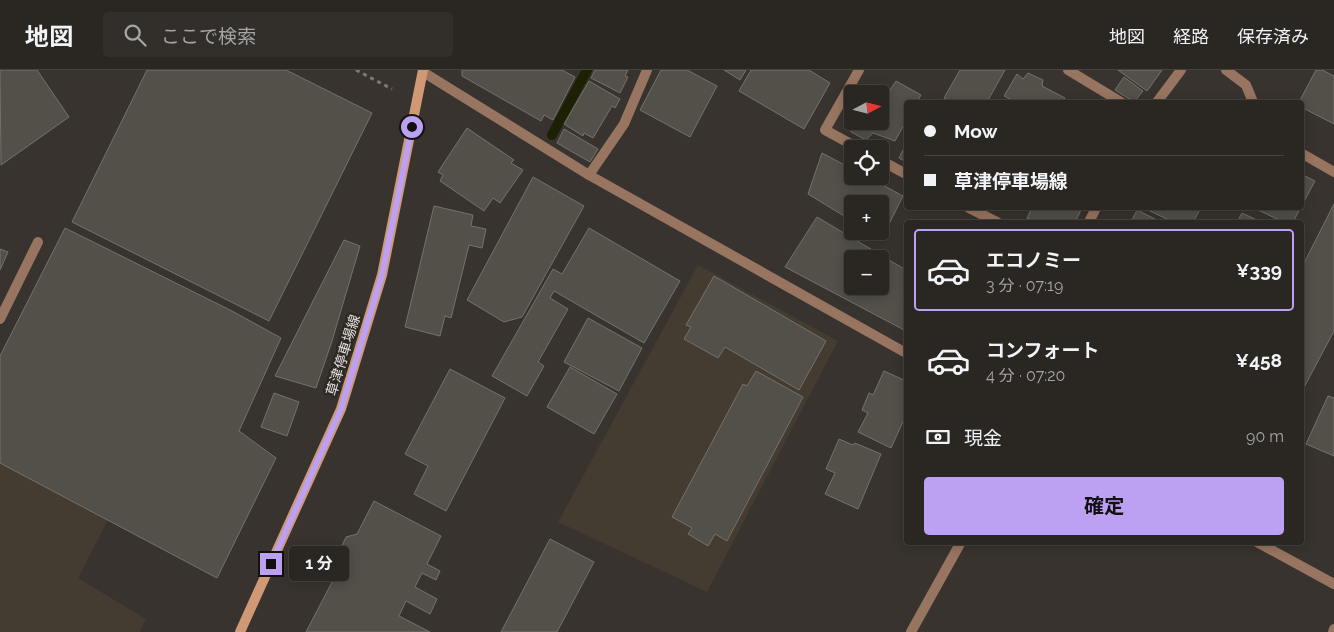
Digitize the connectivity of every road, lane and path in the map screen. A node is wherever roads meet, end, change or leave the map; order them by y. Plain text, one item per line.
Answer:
1 (356, 70) edge
2 (646, 70) edge
3 (859, 70) edge
4 (1068, 70) edge
5 (1181, 70) edge
6 (1226, 70) edge
7 (423, 71) edge
8 (392, 89) dead end
9 (1118, 100) edge
10 (1158, 100) edge
11 (1251, 100) edge
12 (844, 140) edge
13 (1304, 155) edge
14 (889, 165) edge
15 (1334, 172) edge
16 (904, 173) edge
17 (589, 175) junction
18 (973, 210) edge
19 (993, 220) edge
20 (38, 242) dead end
21 (0, 319) edge
22 (904, 352) edge
23 (959, 545) edge
24 (1262, 545) edge
25 (1334, 584) edge
26 (240, 632) edge
27 (911, 632) edge

1 - 8 path
2 - 17 street
3 - 12 street
4 - 9 street
5 - 10 street
6 - 11 street
7 - 17 street
7 - 26 main road, 草津停車場線
13 - 15 street
14 - 16 street
17 - 22 street
18 - 19 street
20 - 21 street
23 - 27 street
24 - 25 street

